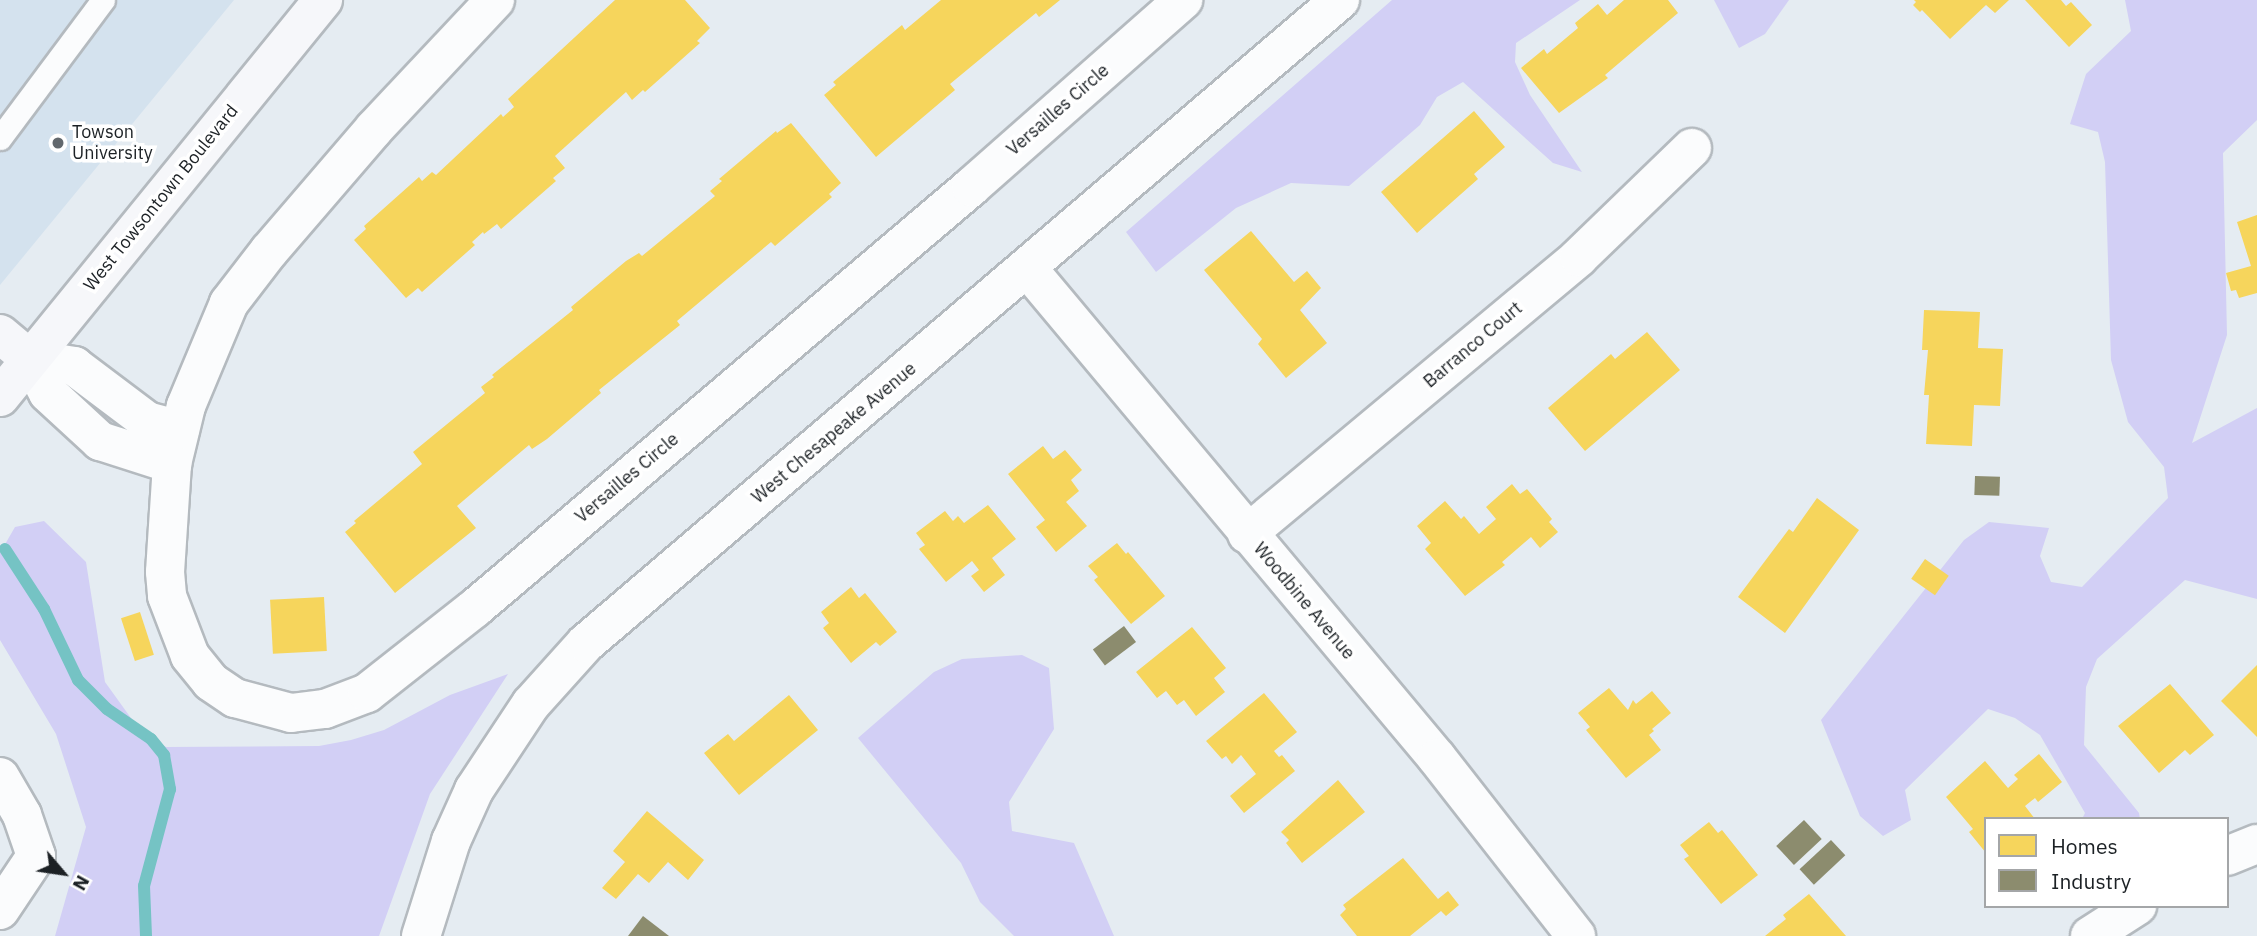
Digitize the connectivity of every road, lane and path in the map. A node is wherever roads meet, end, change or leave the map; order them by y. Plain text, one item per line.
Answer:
1 (103, 0) edge
2 (323, 0) edge
3 (495, 0) edge
4 (1183, 0) edge
5 (1340, 0) edge
6 (0, 138) edge
7 (1692, 148) dead end
8 (1028, 269) junction
9 (0, 334) edge
10 (30, 359) junction
11 (0, 397) edge
12 (176, 447) junction
13 (1247, 534) junction
14 (0, 777) edge
15 (2257, 844) edge
16 (2229, 855) edge
17 (2134, 908) edge
18 (0, 910) edge
19 (421, 936) edge
20 (1576, 936) edge
21 (2090, 936) edge

1 - 6 lane
2 - 10 main road, West Towsontown Boulevard
3 - 12 street, Versailles Circle
4 - 12 street, Versailles Circle
5 - 8 street, West Chesapeake Avenue
7 - 13 street, Barranco Court
8 - 13 street, Woodbine Avenue
8 - 19 street, West Chesapeake Avenue
9 - 10 main road
10 - 11 main road, West Towsontown Boulevard
10 - 12 street
13 - 20 street, Woodbine Avenue
14 - 18 street
15 - 16 street
17 - 21 street

